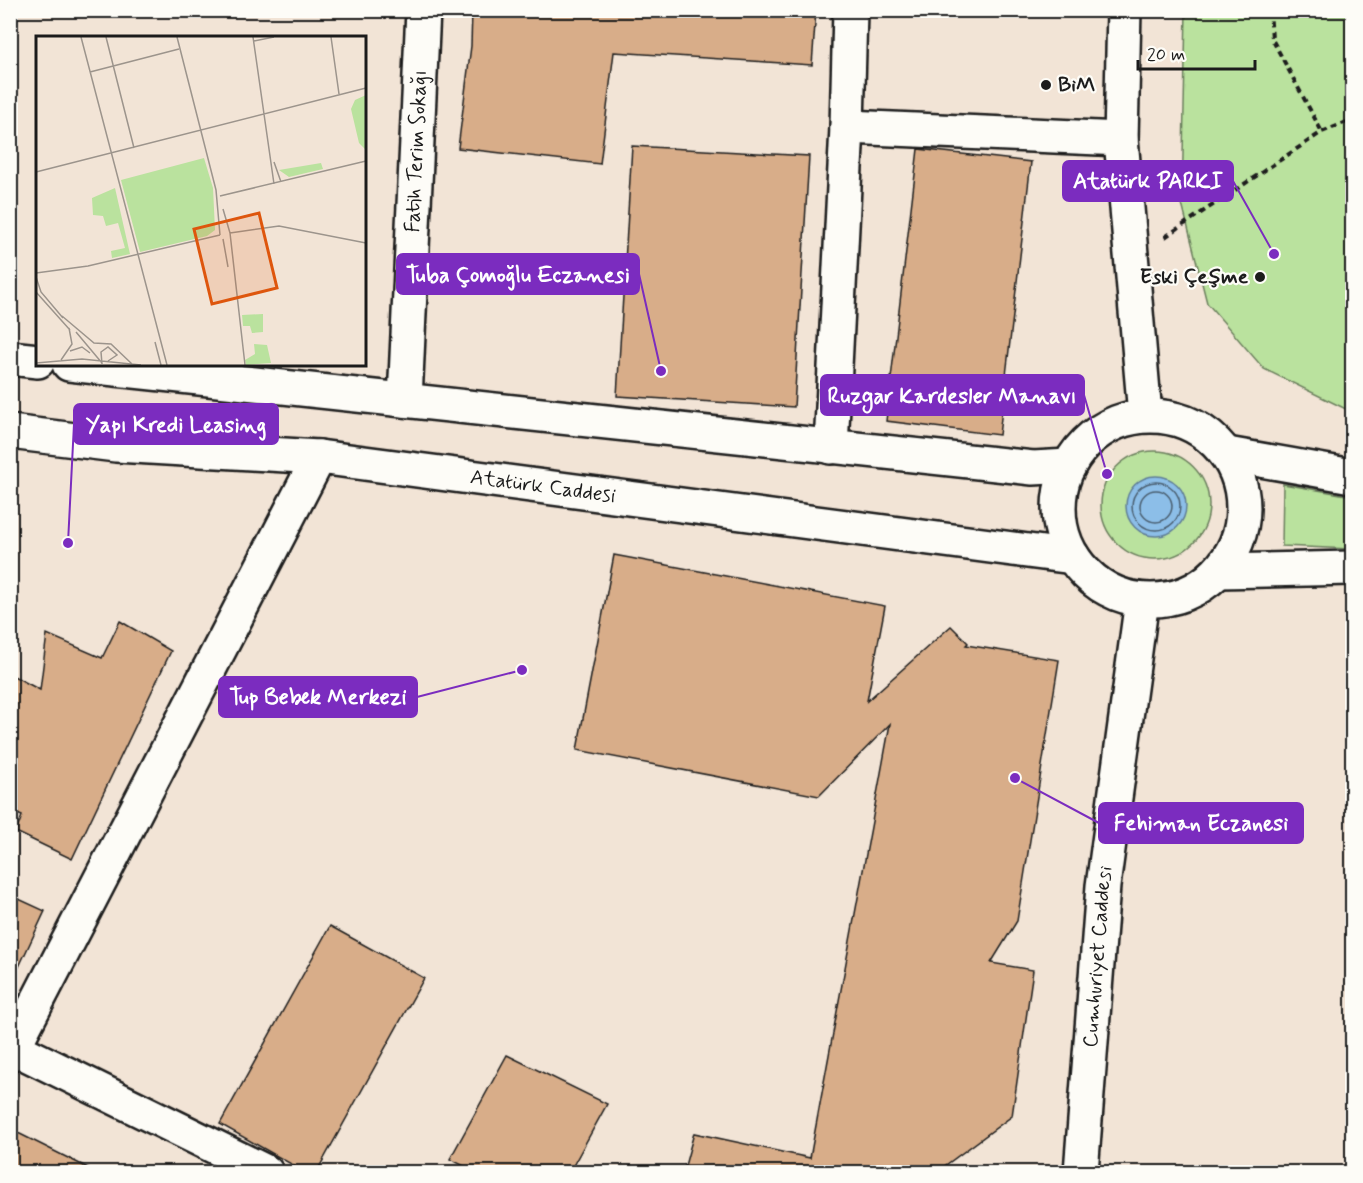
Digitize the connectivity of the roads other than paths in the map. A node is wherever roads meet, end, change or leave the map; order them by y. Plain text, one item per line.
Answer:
1 (423, 10) edge
2 (850, 10) edge
3 (1124, 10) edge
4 (847, 127) junction
5 (1121, 139) junction
6 (10, 358) edge
7 (36, 361) edge
8 (88, 366) edge
9 (405, 400) junction
10 (1145, 416) junction
11 (10, 432) edge
12 (831, 447) junction
13 (1227, 454) junction
14 (320, 457) junction
15 (1069, 466) junction
16 (1353, 476) edge
17 (1073, 557) junction
18 (1353, 568) edge
19 (1219, 571) junction
20 (1143, 600) junction
21 (12, 1049) edge
22 (266, 1173) edge
23 (1082, 1173) edge

1 - 9 main road, Fatih Terim Sokağı
2 - 4 main road
3 - 5 main road
4 - 5 main road
4 - 12 main road
5 - 10 main road
6 - 7 main road
8 - 9 main road
9 - 12 main road
10 - 13 main road
10 - 15 main road
11 - 14 main road, Atatürk Caddesi
12 - 15 main road
13 - 16 main road
13 - 19 main road
14 - 17 main road, Atatürk Caddesi
14 - 21 main road
15 - 17 main road
17 - 20 main road
18 - 19 main road
19 - 20 main road
20 - 23 main road, Cumhuriyet Caddesi
21 - 22 main road

